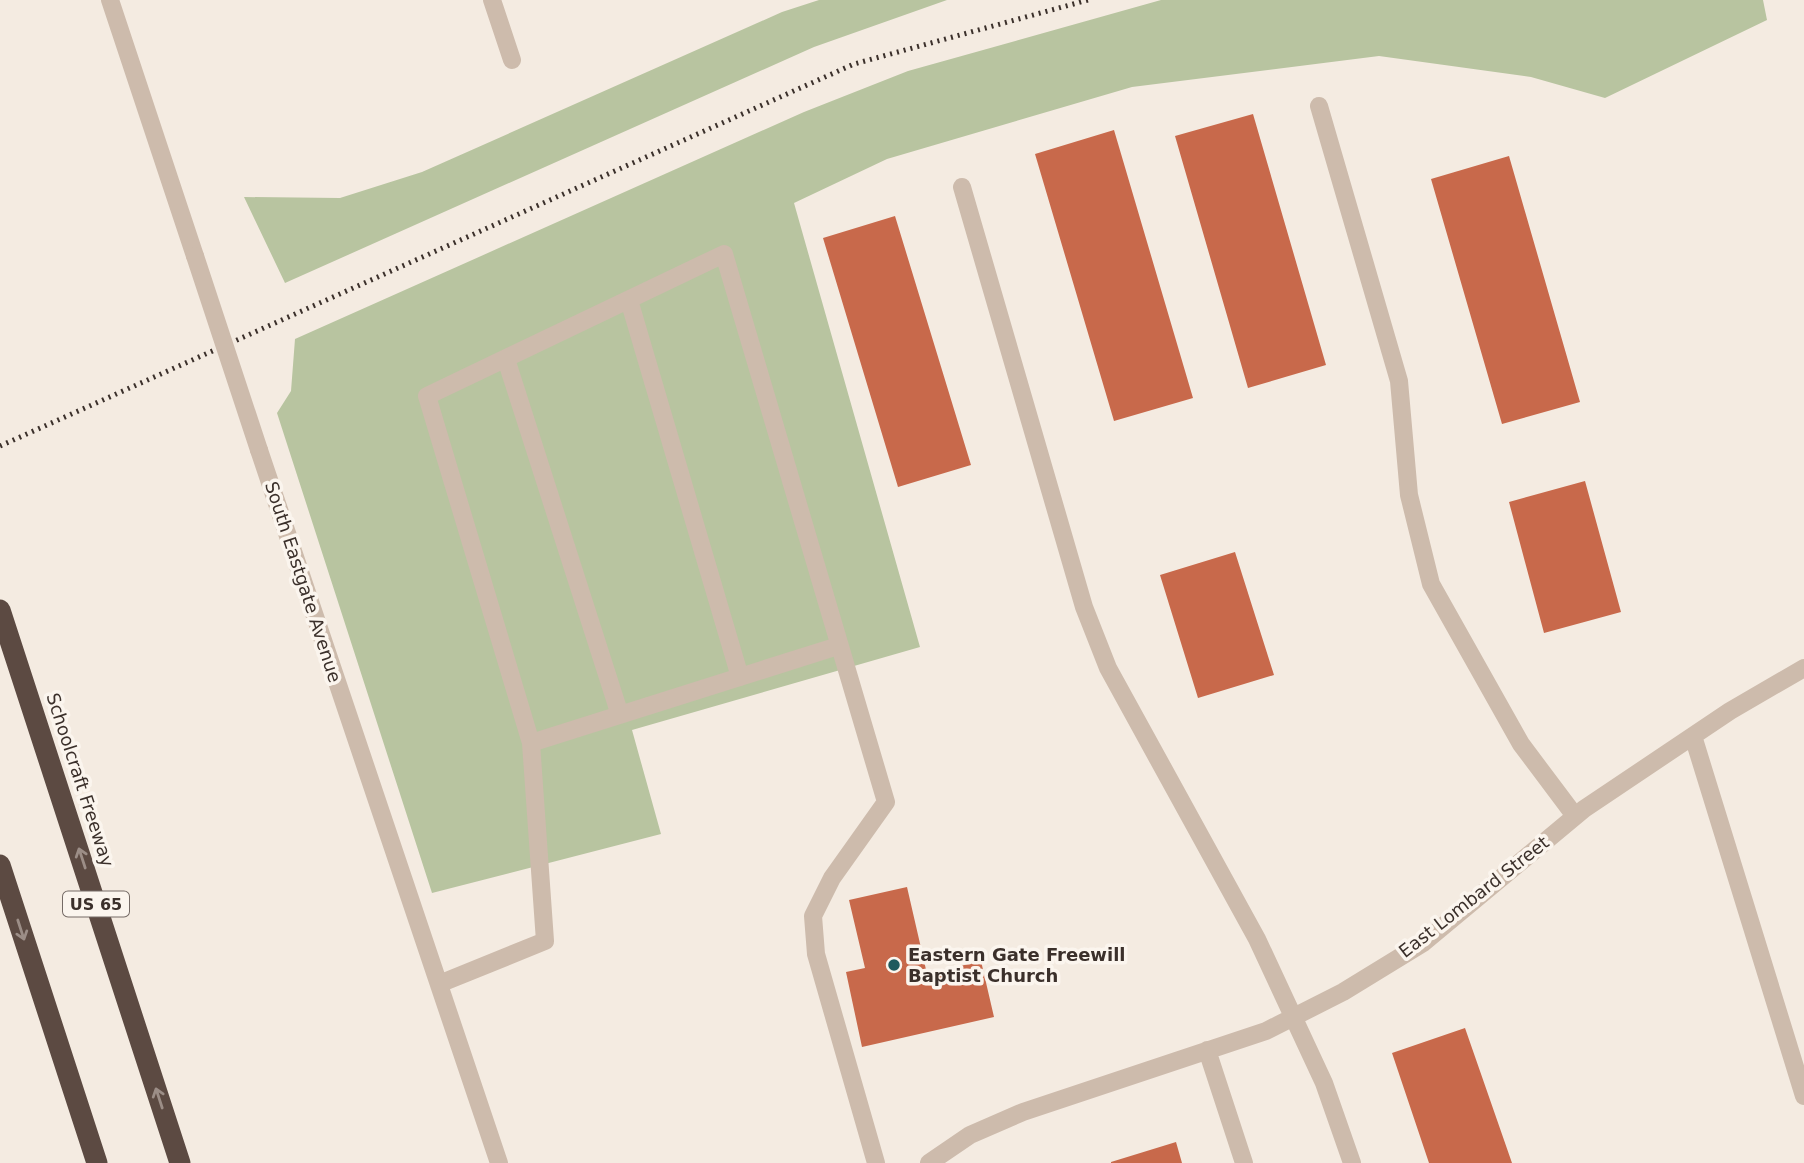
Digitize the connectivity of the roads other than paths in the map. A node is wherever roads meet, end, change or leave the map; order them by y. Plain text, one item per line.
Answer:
1 (110, 0) edge
2 (492, 0) edge
3 (512, 60) dead end
4 (1319, 106) dead end
5 (962, 187) dead end
6 (629, 300) junction
7 (506, 359) junction
8 (0, 610) edge
9 (838, 646) junction
10 (1804, 668) edge
11 (740, 677) junction
12 (620, 715) junction
13 (1693, 736) junction
14 (531, 743) junction
15 (1575, 816) junction
16 (0, 865) edge
17 (439, 984) junction
18 (1294, 1017) junction
19 (1207, 1050) junction
20 (1804, 1096) edge
21 (97, 1163) edge
22 (180, 1163) edge
23 (499, 1163) edge
24 (876, 1163) edge
25 (929, 1163) edge
26 (1244, 1163) edge
27 (1352, 1163) edge

1 - 17 street, South Eastgate Avenue, bridge
2 - 3 street
4 - 15 street
5 - 18 street
6 - 7 street
6 - 9 street
6 - 11 street
7 - 12 street
7 - 14 street
22 -> 8 highway, Schoolcraft Freeway / US 65
9 - 11 street
9 - 24 street
10 - 13 street, East Lombard Street
11 - 12 street
12 - 14 street
13 - 15 street, East Lombard Street
13 - 20 street
14 - 17 street
15 - 18 street, East Lombard Street
16 -> 21 highway
17 - 23 street, South Eastgate Avenue
18 - 19 street, East Lombard Street
18 - 27 street
19 - 25 street, East Lombard Street
19 - 26 street

